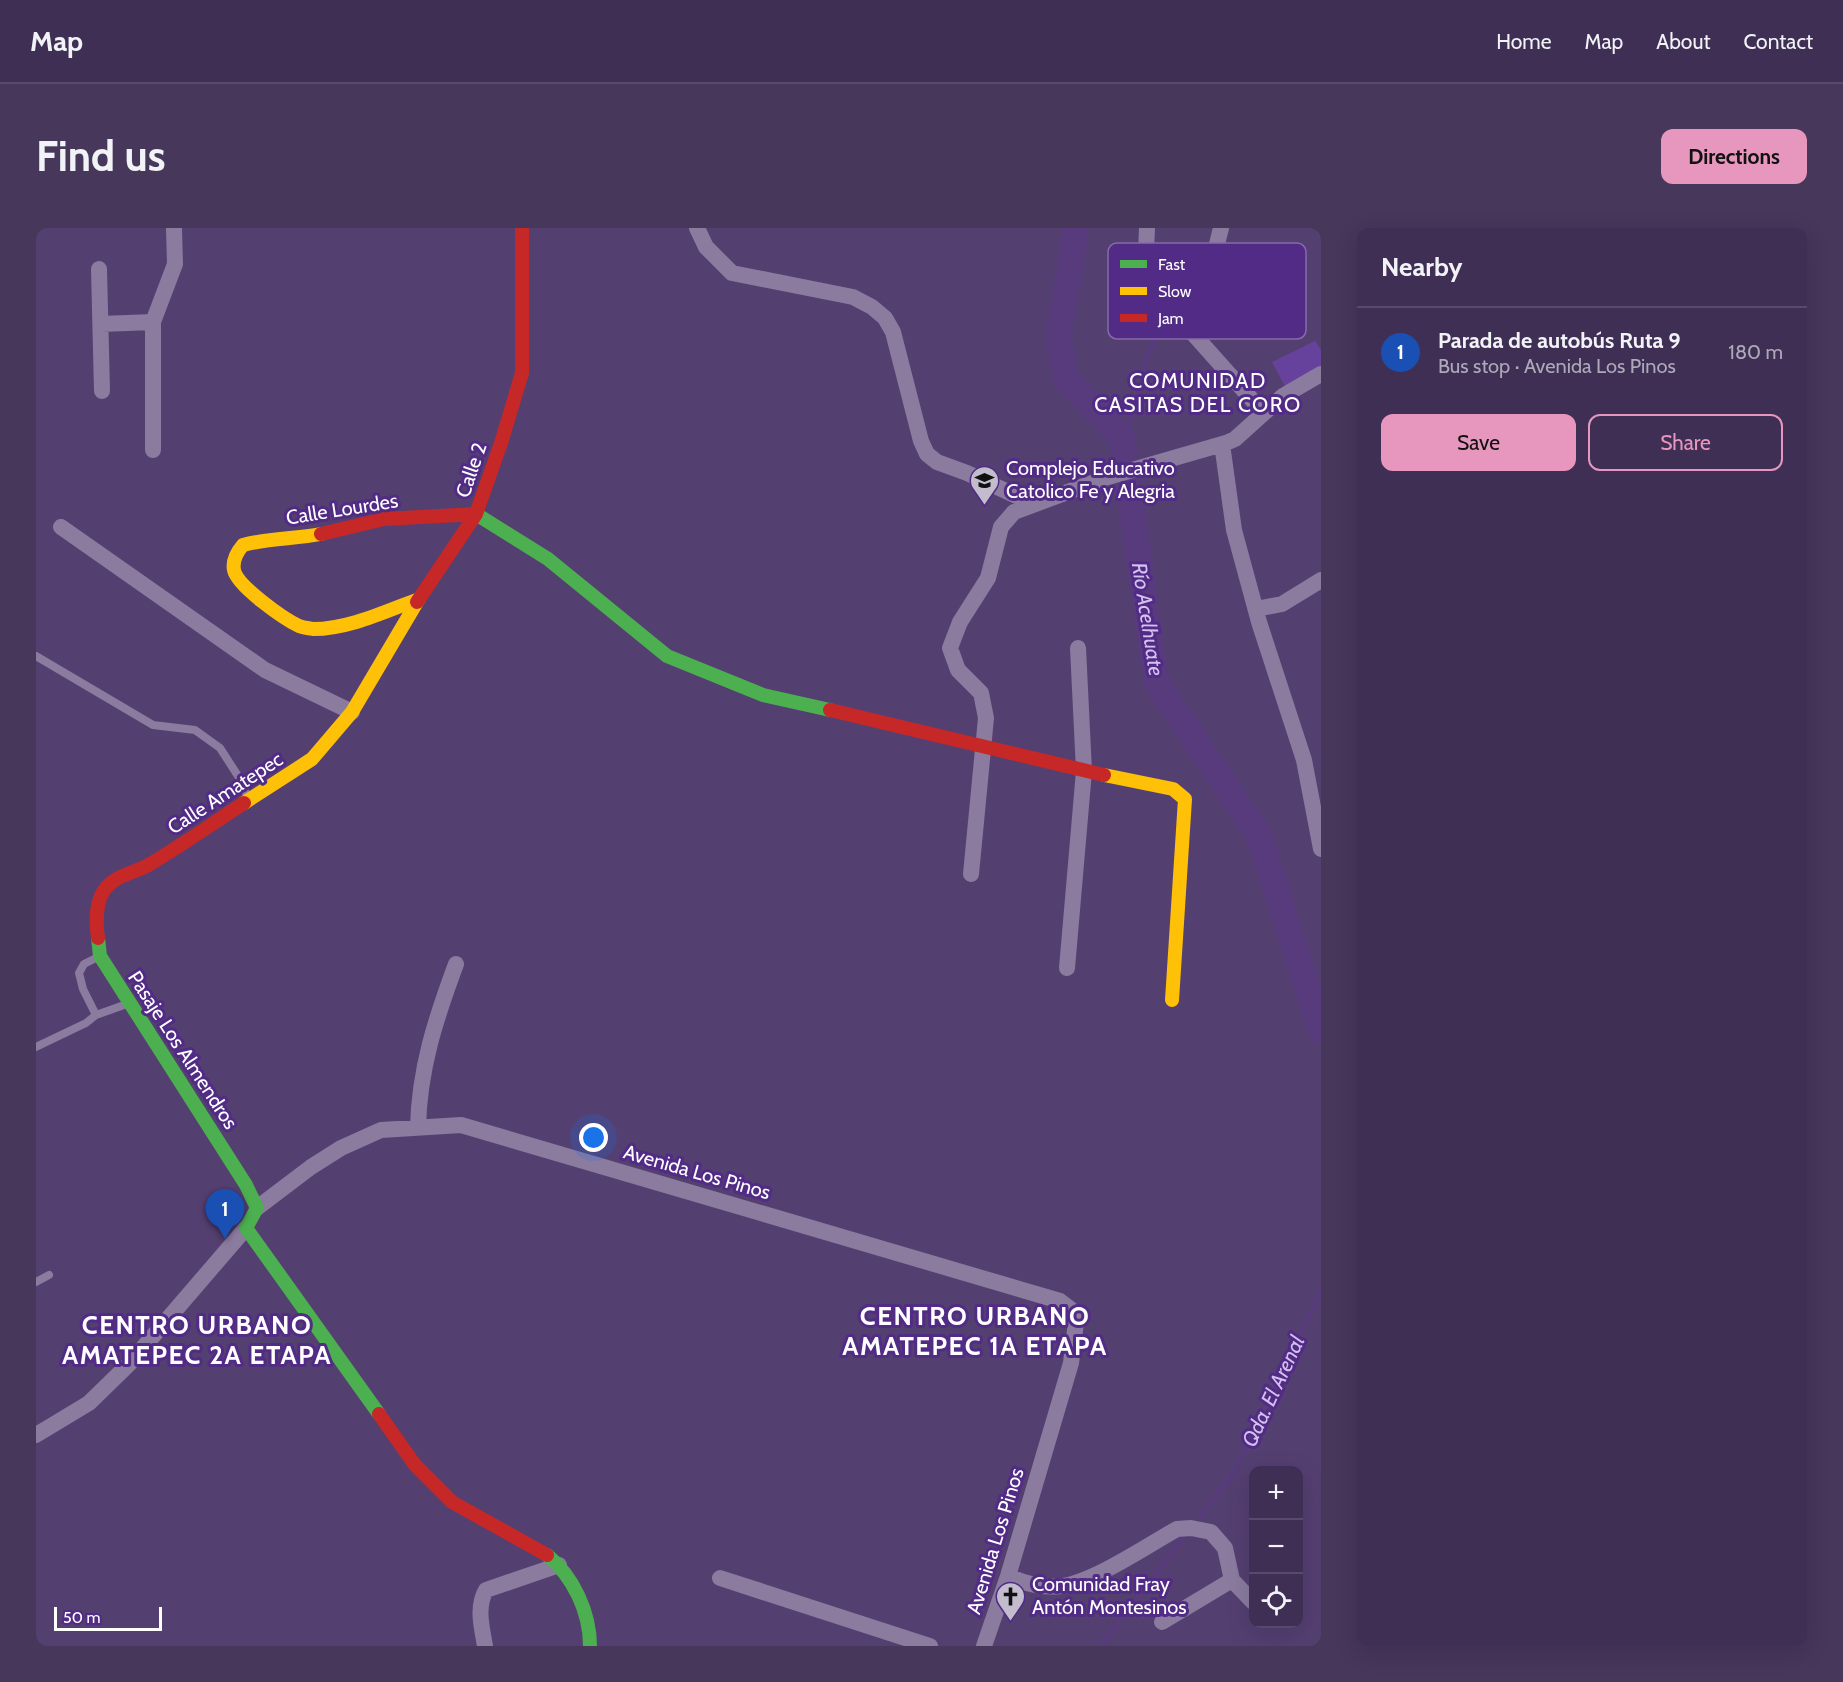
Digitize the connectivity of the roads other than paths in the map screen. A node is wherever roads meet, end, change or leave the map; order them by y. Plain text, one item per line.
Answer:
1 (174, 228) edge
2 (522, 228) edge
3 (697, 228) edge
4 (1147, 228) edge
5 (1221, 228) edge
6 (1147, 243) edge
7 (1217, 243) edge
8 (99, 269) dead end
9 (153, 322) junction
10 (100, 324) junction
11 (1198, 339) edge
12 (1321, 374) edge
13 (102, 391) dead end
14 (1263, 412) junction
15 (1222, 444) junction
16 (153, 450) dead end
17 (1034, 504) junction
18 (476, 514) junction
19 (61, 527) dead end
20 (1321, 580) edge
21 (419, 599) junction
22 (1256, 609) junction
23 (1078, 648) dead end
24 (36, 656) edge
25 (362, 695) joint
26 (352, 712) junction
27 (983, 745) junction
28 (1084, 771) junction
29 (250, 801) junction
30 (1321, 849) edge
31 (971, 874) dead end
32 (96, 906) joint
33 (100, 956) junction
34 (456, 964) dead end
35 (1067, 968) dead end
36 (1172, 1000) dead end
37 (130, 1003) junction
38 (96, 1015) junction
39 (36, 1047) edge
40 (418, 1128) junction
41 (257, 1208) junction
42 (246, 1228) junction
43 (49, 1275) dead end
44 (36, 1282) edge
45 (36, 1435) edge
46 (559, 1565) junction
47 (1008, 1576) junction
48 (720, 1578) dead end
49 (1232, 1580) junction
50 (1249, 1598) edge
51 (1162, 1622) dead end
52 (485, 1646) edge
53 (590, 1646) edge
54 (930, 1646) edge
55 (984, 1646) edge

1 - 9 street
2 - 18 street, Calle 2
3 - 17 street
4 - 6 street
5 - 7 street
8 - 10 street
9 - 10 street
9 - 16 street
10 - 13 street
11 - 14 street
12 - 14 street
14 - 15 street
15 - 17 street
15 - 22 street
17 - 27 street
18 - 21 street, Calle 2
18 - 21 street, Calle Lourdes
18 - 27 street
19 - 26 street
20 - 22 street
21 - 25 street, Calle 2
22 - 30 street
23 - 28 street
24 - 29 lane
25 - 26 street, Calle Amatepec
26 - 29 street, Calle Amatepec
27 - 28 street
27 - 31 street
28 - 35 street
28 - 36 street
29 - 32 street, Calle Amatepec
32 - 33 street, Pasaje Los Almendros
33 - 37 street, Pasaje Los Almendros
33 - 38 lane
34 - 40 street
37 - 38 lane
37 - 41 street, Pasaje Los Almendros
38 - 39 lane
40 - 41 street, Avenida Los Pinos
40 - 47 street, Avenida Los Pinos
41 - 42 street, Avenida Los Pinos
42 - 45 street, Avenida Los Pinos
42 - 46 street
43 - 44 lane
46 - 52 street
46 - 53 street
47 - 49 street
47 - 55 street, Avenida Los Pinos
48 - 54 street
49 - 50 street
49 - 51 street

